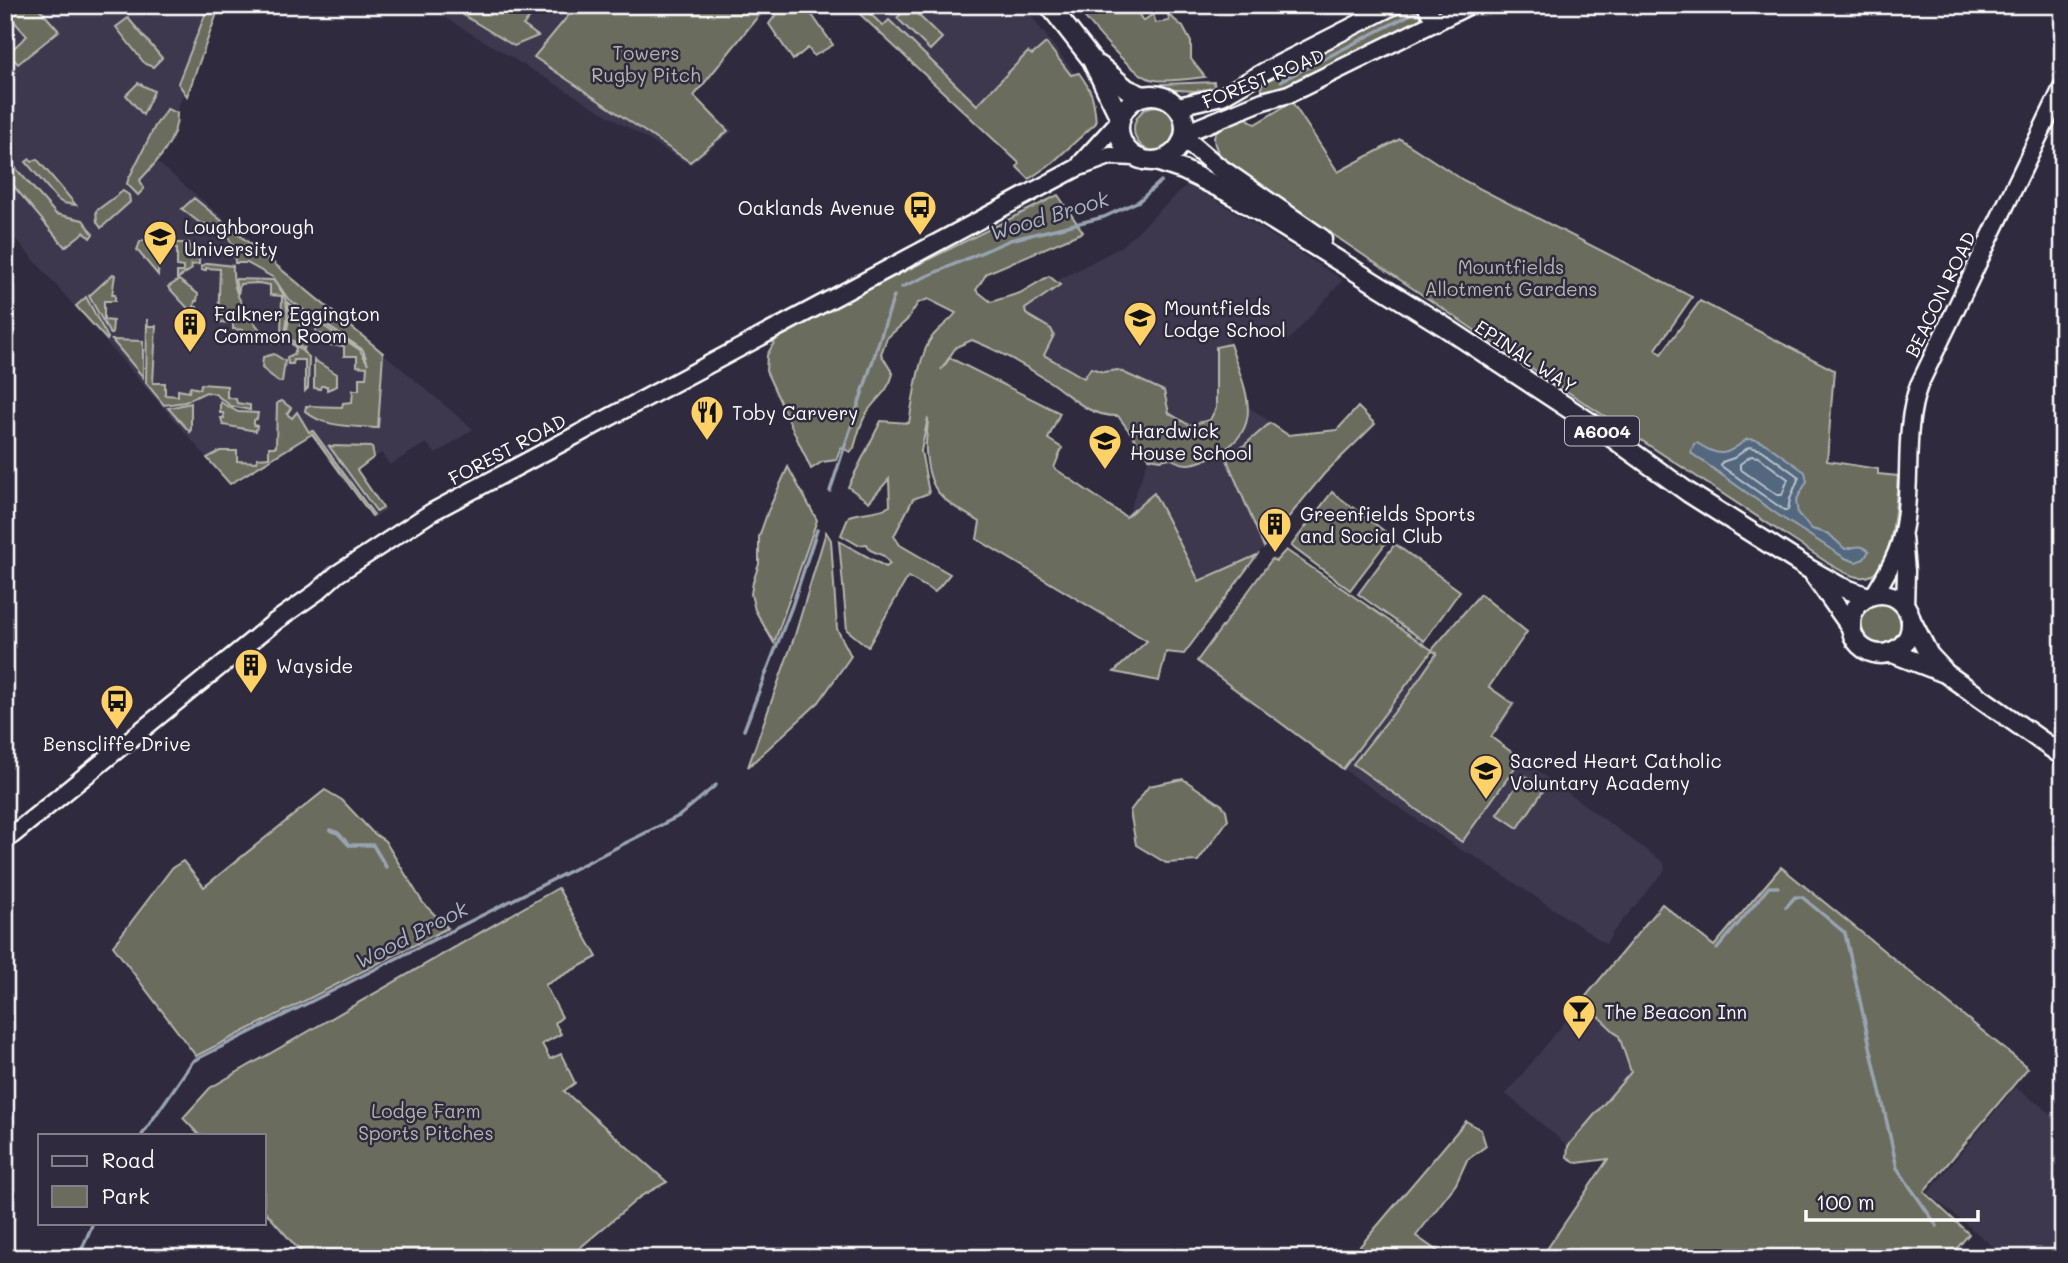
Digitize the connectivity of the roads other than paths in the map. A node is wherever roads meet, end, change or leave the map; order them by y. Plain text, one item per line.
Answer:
1 (1049, 5) edge
2 (1395, 5) edge
3 (1426, 5) edge
4 (1470, 5) edge
5 (1435, 23) junction
6 (1092, 60) junction
7 (2063, 86) edge
8 (1143, 96) junction
9 (1178, 106) junction
10 (1120, 119) junction
11 (1184, 136) junction
12 (1136, 157) junction
13 (1156, 161) junction
14 (1077, 168) junction
15 (1394, 295) junction
16 (1903, 534) junction
17 (1809, 569) junction
18 (1871, 596) junction
19 (1908, 613) junction
20 (1852, 627) junction
21 (1890, 652) junction
22 (1945, 673) junction
23 (2063, 757) edge
24 (5, 841) edge

1 - 6 main road
2 - 9 street, FOREST ROAD
3 - 5 street
4 - 5 street, FOREST ROAD
5 - 11 street, FOREST ROAD
6 - 8 main road
6 - 10 main road
7 - 16 street, BEACON ROAD
8 - 9 main road
8 - 10 main road
9 - 11 main road
10 - 12 main road
10 - 14 street, FOREST ROAD
11 - 13 main road
11 - 15 main road, EPINAL WAY / A6004
12 - 13 main road, A6004
12 - 14 street, FOREST ROAD
13 - 15 main road, EPINAL WAY / A6004
14 - 24 street, FOREST ROAD
15 - 17 main road, EPINAL WAY / A6004
16 - 18 street, BEACON ROAD
16 - 19 street, BEACON ROAD
17 - 18 main road, EPINAL WAY / A6004
17 - 20 main road, EPINAL WAY / A6004
18 - 19 main road
18 - 20 main road
19 - 21 main road
19 - 22 main road
20 - 21 main road
21 - 22 main road
22 - 23 main road

